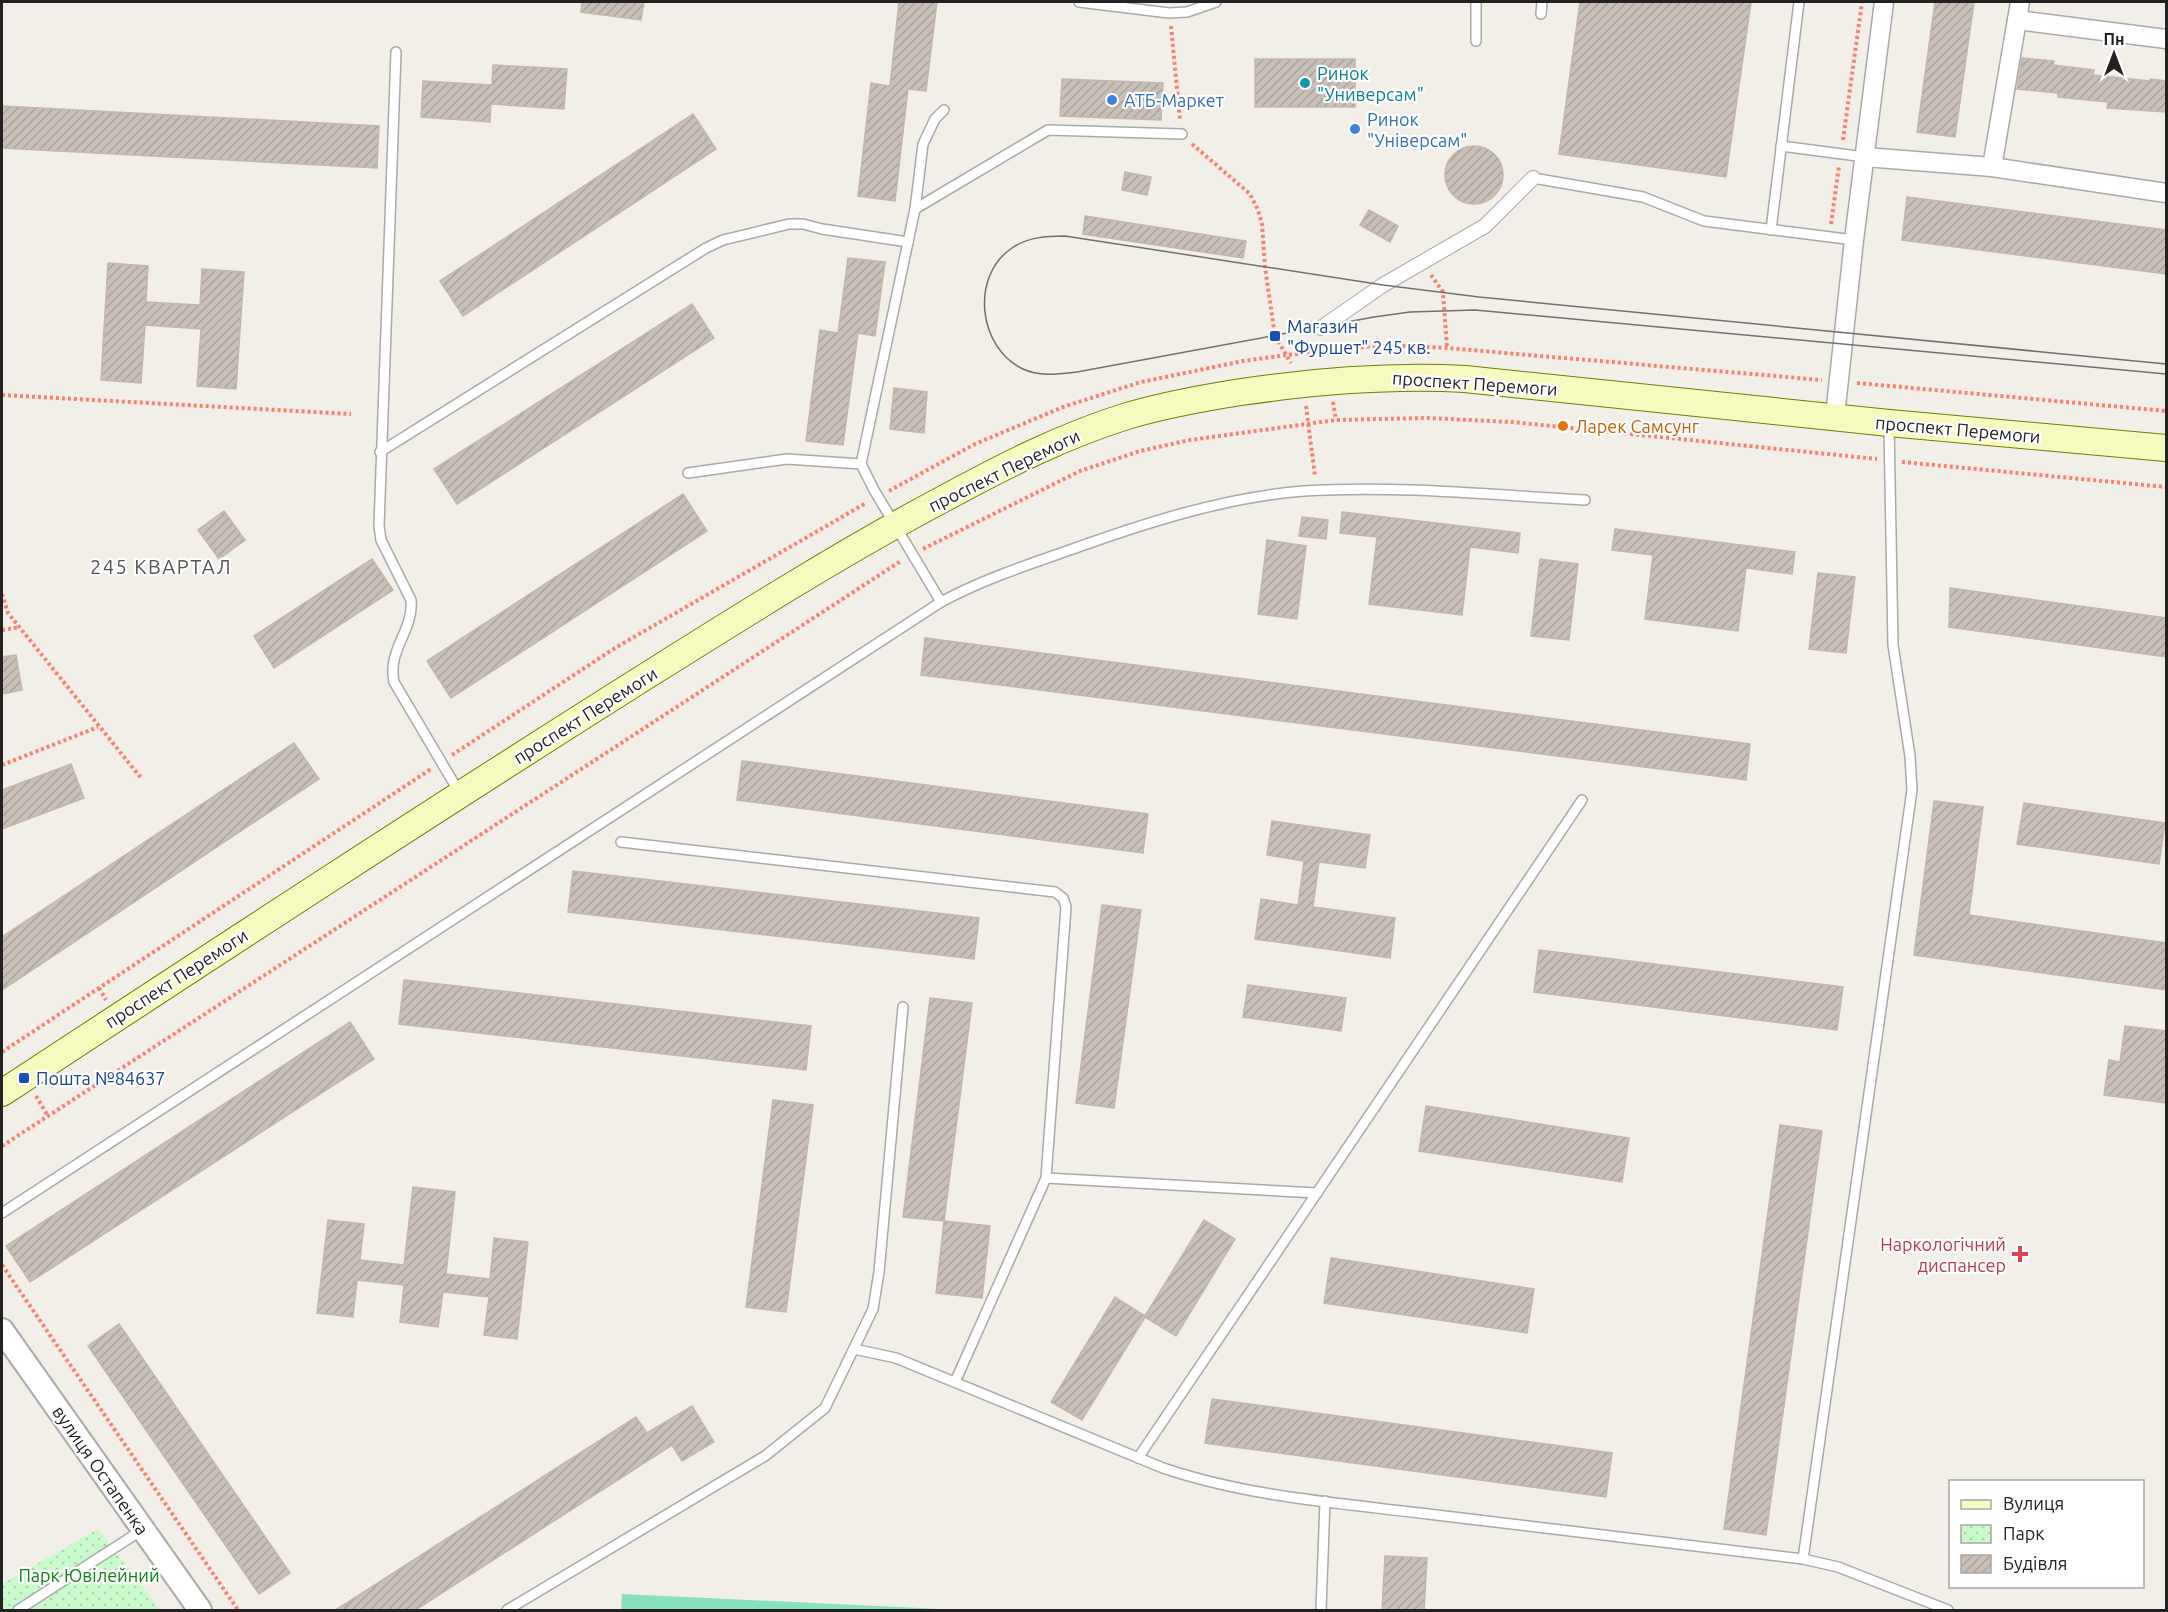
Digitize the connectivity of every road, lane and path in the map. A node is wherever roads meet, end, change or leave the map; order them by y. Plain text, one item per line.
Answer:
1 (1079, 2) edge
2 (1216, 2) edge
3 (1476, 2) edge
4 (1542, 2) edge
5 (1799, 2) edge
6 (1862, 2) edge
7 (1884, 2) edge
8 (2020, 2) edge
9 (1169, 13) junction
10 (1540, 14) dead end
11 (2017, 20) junction
12 (2166, 39) edge
13 (1476, 42) dead end
14 (396, 52) dead end
15 (944, 110) dead end
16 (1182, 134) junction
17 (1781, 146) junction
18 (1841, 153) junction
19 (1865, 157) junction
20 (1992, 167) junction
21 (1533, 178) joint
22 (2166, 193) edge
23 (915, 209) junction
24 (1771, 230) junction
25 (1830, 237) junction
26 (1854, 240) junction
27 (908, 242) junction
28 (1422, 262) junction
29 (1322, 328) dead end
30 (1447, 348) dead end
31 (1303, 383) junction
32 (2, 395) edge
33 (351, 414) dead end
34 (1835, 416) junction
35 (1309, 423) junction
36 (1889, 423) junction
37 (2166, 448) edge
38 (380, 452) junction
39 (1890, 461) junction
40 (861, 464) junction
41 (688, 473) dead end
42 (2166, 487) edge
43 (1316, 491) junction
44 (1585, 500) dead end
45 (895, 525) junction
46 (913, 554) junction
47 (2, 594) edge
48 (941, 602) junction
49 (21, 626) junction
50 (2, 630) edge
51 (98, 727) junction
52 (2, 765) edge
53 (141, 778) dead end
54 (460, 793) junction
55 (1582, 800) dead end
56 (621, 842) dead end
57 (903, 1007) dead end
58 (2, 1093) edge
59 (2, 1146) edge
60 (1046, 1179) junction
61 (1317, 1193) junction
62 (2, 1213) edge
63 (2, 1265) edge
64 (2, 1330) edge
65 (854, 1349) junction
66 (955, 1382) junction
67 (1138, 1458) junction
68 (1325, 1501) junction
69 (143, 1530) junction
70 (1803, 1559) junction
71 (18, 1611) edge
72 (200, 1611) edge
73 (238, 1611) edge
74 (507, 1611) edge
75 (1321, 1611) edge
76 (1948, 1611) edge

1 - 9 lane
2 - 9 lane
3 - 13 lane
4 - 10 lane
5 - 17 lane
6 - 18 path
7 - 19 street
8 - 11 street
9 - 16 path
11 - 12 street
11 - 20 street
14 - 38 lane
15 - 23 lane
16 - 23 lane
16 - 31 path
17 - 18 lane
17 - 24 lane
18 - 19 lane
18 - 25 path
19 - 20 street
19 - 26 street
20 - 22 street
21 - 24 lane
21 - 28 street
23 - 27 lane
24 - 25 lane
25 - 26 lane
26 - 34 street
27 - 38 lane
27 - 40 lane
28 - 29 street
28 - 30 path
31 - 34 main road, проспект Перемоги
31 - 35 path
31 - 45 main road, проспект Перемоги
32 - 33 path
34 - 36 main road, проспект Перемоги
35 - 39 path
35 - 43 path
35 - 46 path
36 - 37 main road, проспект Перемоги
36 - 39 lane
38 - 54 lane
39 - 42 path
39 - 70 lane
40 - 41 lane
40 - 45 lane
43 - 44 lane
43 - 48 lane
45 - 46 lane
45 - 54 main road, проспект Перемоги
46 - 48 lane
46 - 59 path
47 - 49 path
48 - 62 lane
49 - 50 path
49 - 51 path
51 - 52 path
51 - 53 path
54 - 58 main road, проспект Перемоги
55 - 61 lane
56 - 60 lane
57 - 65 lane
60 - 61 lane
60 - 66 lane
61 - 67 lane
63 - 73 path
64 - 69 street, вулиця Остапенка
65 - 66 lane
65 - 74 lane
66 - 67 lane
67 - 68 lane
68 - 70 lane
68 - 75 lane
69 - 71 lane
69 - 72 street, вулиця Остапенка
70 - 76 lane

